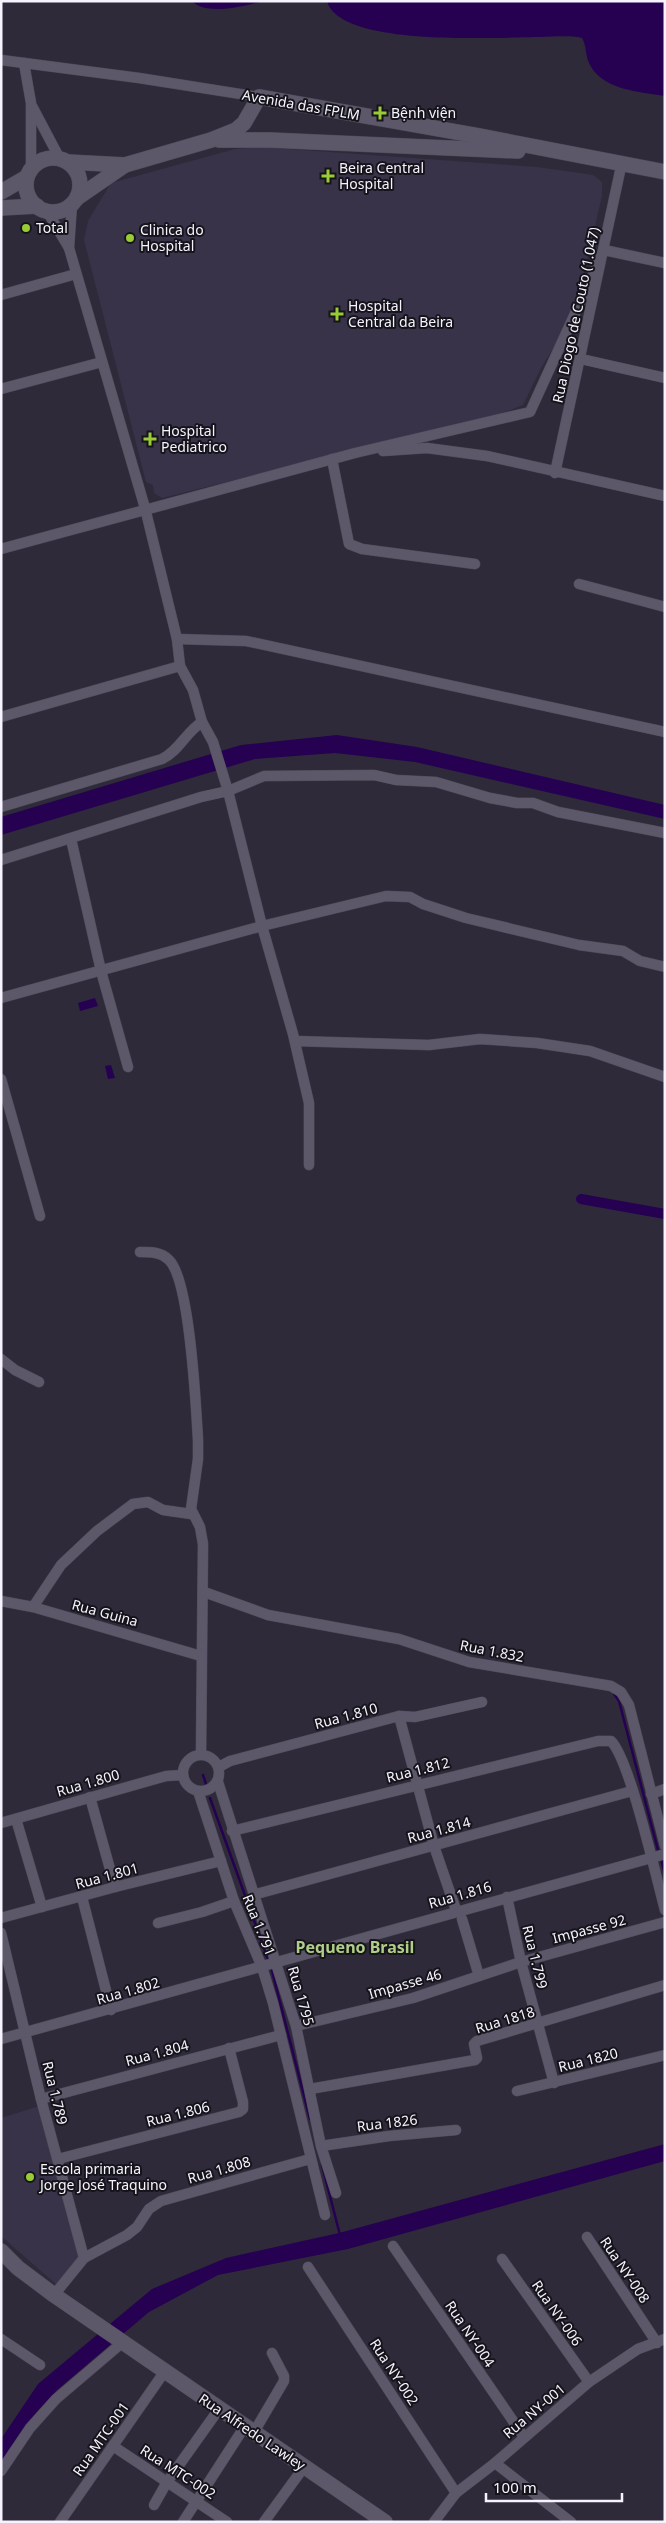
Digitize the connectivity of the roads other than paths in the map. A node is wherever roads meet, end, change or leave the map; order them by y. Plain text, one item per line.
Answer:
1 (1, 60) edge
2 (24, 63) junction
3 (259, 97) junction
4 (31, 103) junction
5 (211, 140) junction
6 (570, 154) junction
7 (64, 160) junction
8 (622, 162) junction
9 (125, 165) junction
10 (665, 172) edge
11 (29, 173) junction
12 (1, 192) edge
13 (74, 201) junction
14 (1, 208) edge
15 (42, 208) junction
16 (68, 248) junction
17 (604, 250) junction
18 (665, 263) edge
19 (76, 274) junction
20 (1, 295) edge
21 (581, 359) junction
22 (102, 362) junction
23 (665, 378) edge
24 (1, 389) edge
25 (355, 452) junction
26 (332, 459) junction
27 (555, 473) junction
28 (665, 496) edge
29 (145, 508) junction
30 (1, 549) edge
31 (475, 564) dead end
32 (579, 584) dead end
33 (665, 607) edge
34 (178, 639) junction
35 (180, 666) junction
36 (1, 717) edge
37 (202, 722) junction
38 (665, 732) edge
39 (228, 791) junction
40 (1, 807) edge
41 (665, 833) edge
42 (71, 840) junction
43 (1, 860) edge
44 (262, 926) junction
45 (665, 967) edge
46 (101, 970) junction
47 (1, 998) edge
48 (295, 1041) junction
49 (128, 1067) dead end
50 (665, 1077) edge
51 (1, 1079) edge
52 (309, 1165) dead end
53 (40, 1216) dead end
54 (140, 1252) dead end
55 (1, 1359) edge
56 (39, 1382) dead end
57 (192, 1514) junction
58 (204, 1592) junction
59 (1, 1602) edge
60 (33, 1608) junction
61 (201, 1656) junction
62 (482, 1702) dead end
63 (399, 1716) junction
64 (201, 1754) junction
65 (219, 1767) junction
66 (183, 1775) junction
67 (218, 1782) junction
68 (418, 1784) junction
69 (665, 1789) edge
70 (198, 1791) junction
71 (632, 1791) junction
72 (651, 1794) junction
73 (90, 1797) junction
74 (16, 1819) junction
75 (1, 1823) edge
76 (232, 1831) junction
77 (434, 1846) junction
78 (665, 1846) edge
79 (665, 1854) edge
80 (650, 1858) junction
81 (221, 1861) junction
82 (114, 1887) junction
83 (253, 1895) junction
84 (507, 1896) junction
85 (82, 1897) junction
86 (234, 1901) junction
87 (42, 1907) junction
88 (665, 1910) edge
89 (459, 1915) junction
90 (1, 1918) edge
91 (665, 1922) edge
92 (158, 1923) dead end
93 (1, 1933) edge
94 (277, 1962) junction
95 (521, 1962) junction
96 (262, 1967) junction
97 (479, 1976) junction
98 (665, 1985) edge
99 (111, 2010) junction
100 (539, 2023) junction
101 (296, 2026) junction
102 (26, 2033) junction
103 (280, 2035) junction
104 (1, 2039) edge
105 (229, 2048) junction
106 (665, 2055) edge
107 (554, 2083) junction
108 (310, 2089) junction
109 (518, 2091) dead end
110 (41, 2099) junction
111 (456, 2130) dead end
112 (321, 2146) junction
113 (58, 2159) junction
114 (310, 2159) junction
115 (336, 2193) dead end
116 (325, 2215) dead end
117 (587, 2237) dead end
118 (393, 2246) dead end
119 (1, 2251) edge
120 (84, 2258) junction
121 (502, 2259) dead end
122 (308, 2267) dead end
123 (54, 2296) junction
124 (1, 2339) edge
125 (122, 2341) junction
126 (661, 2341) edge
127 (272, 2353) dead end
128 (40, 2365) dead end
129 (165, 2371) junction
130 (589, 2382) junction
131 (219, 2409) junction
132 (249, 2429) junction
133 (524, 2437) junction
134 (113, 2446) junction
135 (494, 2463) junction
136 (304, 2467) junction
137 (1, 2471) edge
138 (167, 2482) junction
139 (456, 2492) junction
140 (196, 2501) junction
141 (154, 2504) dead end
142 (60, 2522) edge
143 (183, 2522) edge
144 (227, 2522) edge
145 (264, 2522) edge
146 (385, 2522) edge
147 (434, 2522) edge
148 (571, 2522) edge

1 - 2 street, Avenida das FPLM
2 - 3 street, Avenida das FPLM
2 - 4 street
3 - 5 street
3 - 6 street, Avenida das FPLM
4 - 7 street
4 - 11 street
5 - 6 street
5 - 9 street
6 - 8 street, Avenida das FPLM
7 - 9 street
7 - 11 street
7 - 13 street
8 - 10 street, Avenida das FPLM
8 - 17 street, Rua Diogo de Couto (1.047)
9 - 13 street
11 - 12 street
11 - 15 street
13 - 15 street
13 - 16 street
14 - 15 street
15 - 16 street
16 - 19 street
17 - 18 street
17 - 21 street, Rua Diogo de Couto (1.047)
17 - 25 street
19 - 20 street
19 - 22 street
21 - 23 street
21 - 27 street, Rua Diogo de Couto (1.047)
22 - 24 street
22 - 29 street
25 - 26 street
25 - 27 street
26 - 29 street
26 - 31 street
27 - 28 street
29 - 30 street
29 - 34 street
32 - 33 street
34 - 35 street
34 - 38 street
35 - 36 street
35 - 37 street
37 - 39 street
37 - 40 street
39 - 41 street
39 - 42 street
39 - 44 street
42 - 43 street
42 - 46 street
44 - 45 street
44 - 46 street
44 - 48 street
46 - 47 street
46 - 49 street
48 - 50 street
48 - 52 street
51 - 53 street
54 - 57 street
55 - 56 street
57 - 58 street
57 - 60 street
58 - 61 street
58 - 72 street, Rua 1.832
59 - 60 street, Rua Guina
60 - 61 street, Rua Guina
61 - 64 street
62 - 63 street, Rua 1.810
63 - 65 street, Rua 1.810
63 - 68 street
64 - 65 street
64 - 66 street
65 - 67 street
66 - 70 street
66 - 73 street, Rua 1.800
67 - 70 street
67 - 76 street, Rua 1795
68 - 71 street, Rua 1.812
68 - 76 street, Rua 1.812
68 - 77 street
69 - 72 street
70 - 81 street, Rua 1.791
71 - 77 street, Rua 1.814
71 - 80 street
72 - 78 street, Rua 1.832
73 - 74 street, Rua 1.800
73 - 82 street
74 - 75 street, Rua 1.800
74 - 87 street
76 - 83 street, Rua 1795
77 - 83 street, Rua 1.814
77 - 89 street
79 - 80 street, Rua 1.816
80 - 84 street, Rua 1.816
80 - 88 street
81 - 82 street, Rua 1.801
81 - 86 street, Rua 1.791
82 - 85 street, Rua 1.801
83 - 94 street, Rua 1795
84 - 89 street, Rua 1.816
84 - 95 street, Rua 1.799
85 - 87 street, Rua 1.801
85 - 99 street
86 - 92 street
86 - 96 street, Rua 1.791
87 - 90 street, Rua 1.801
89 - 94 street, Rua 1.816
89 - 97 street
91 - 95 street, Impasse 92
93 - 102 street, Rua 1.789
94 - 96 street, Rua 1.816
94 - 101 street, Rua 1795
95 - 97 street, Impasse 46
95 - 100 street, Rua 1.799
96 - 99 street, Rua 1.802
96 - 103 street, Rua 1.791
97 - 101 street, Impasse 46
98 - 100 street, Rua 1818
99 - 102 street, Rua 1.802
100 - 107 street, Rua 1.799
100 - 108 street, Rua 1818
101 - 108 street, Rua 1795
102 - 104 street, Rua 1.802
102 - 110 street, Rua 1.789
103 - 105 street, Rua 1.804
103 - 114 street, Rua 1.791
105 - 110 street, Rua 1.804
105 - 113 street, Rua 1.806
106 - 107 street, Rua 1820
107 - 109 street, Rua 1820
108 - 112 street, Rua 1795
110 - 113 street, Rua 1.789
111 - 112 street, Rua 1826
112 - 115 street, Rua 1795
113 - 120 street, Rua 1.789
114 - 116 street, Rua 1.791
114 - 120 street, Rua 1.808
117 - 126 street, Rua NY-008
118 - 133 street, Rua NY-004
119 - 123 street, Rua Alfredo Lawley
120 - 123 street, Rua 1.808
121 - 130 street, Rua NY-006
122 - 139 street, Rua NY-002
123 - 125 street, Rua Alfredo Lawley
124 - 128 street
125 - 129 street, Rua Alfredo Lawley
125 - 137 street
126 - 130 street, Rua NY-001
127 - 132 street
129 - 131 street, Rua Alfredo Lawley
129 - 134 street, Rua MTC-001
130 - 133 street, Rua NY-001
131 - 132 street, Rua Alfredo Lawley
131 - 138 street
132 - 136 street, Rua Alfredo Lawley
132 - 140 street
133 - 135 street, Rua NY-001
134 - 138 street, Rua MTC-002
134 - 142 street, Rua MTC-001
135 - 139 street, Rua NY-001
135 - 148 street
136 - 145 street
136 - 146 street, Rua Alfredo Lawley
138 - 140 street, Rua MTC-002
138 - 141 street
139 - 147 street, Rua NY-001
140 - 143 street
140 - 144 street, Rua MTC-002

